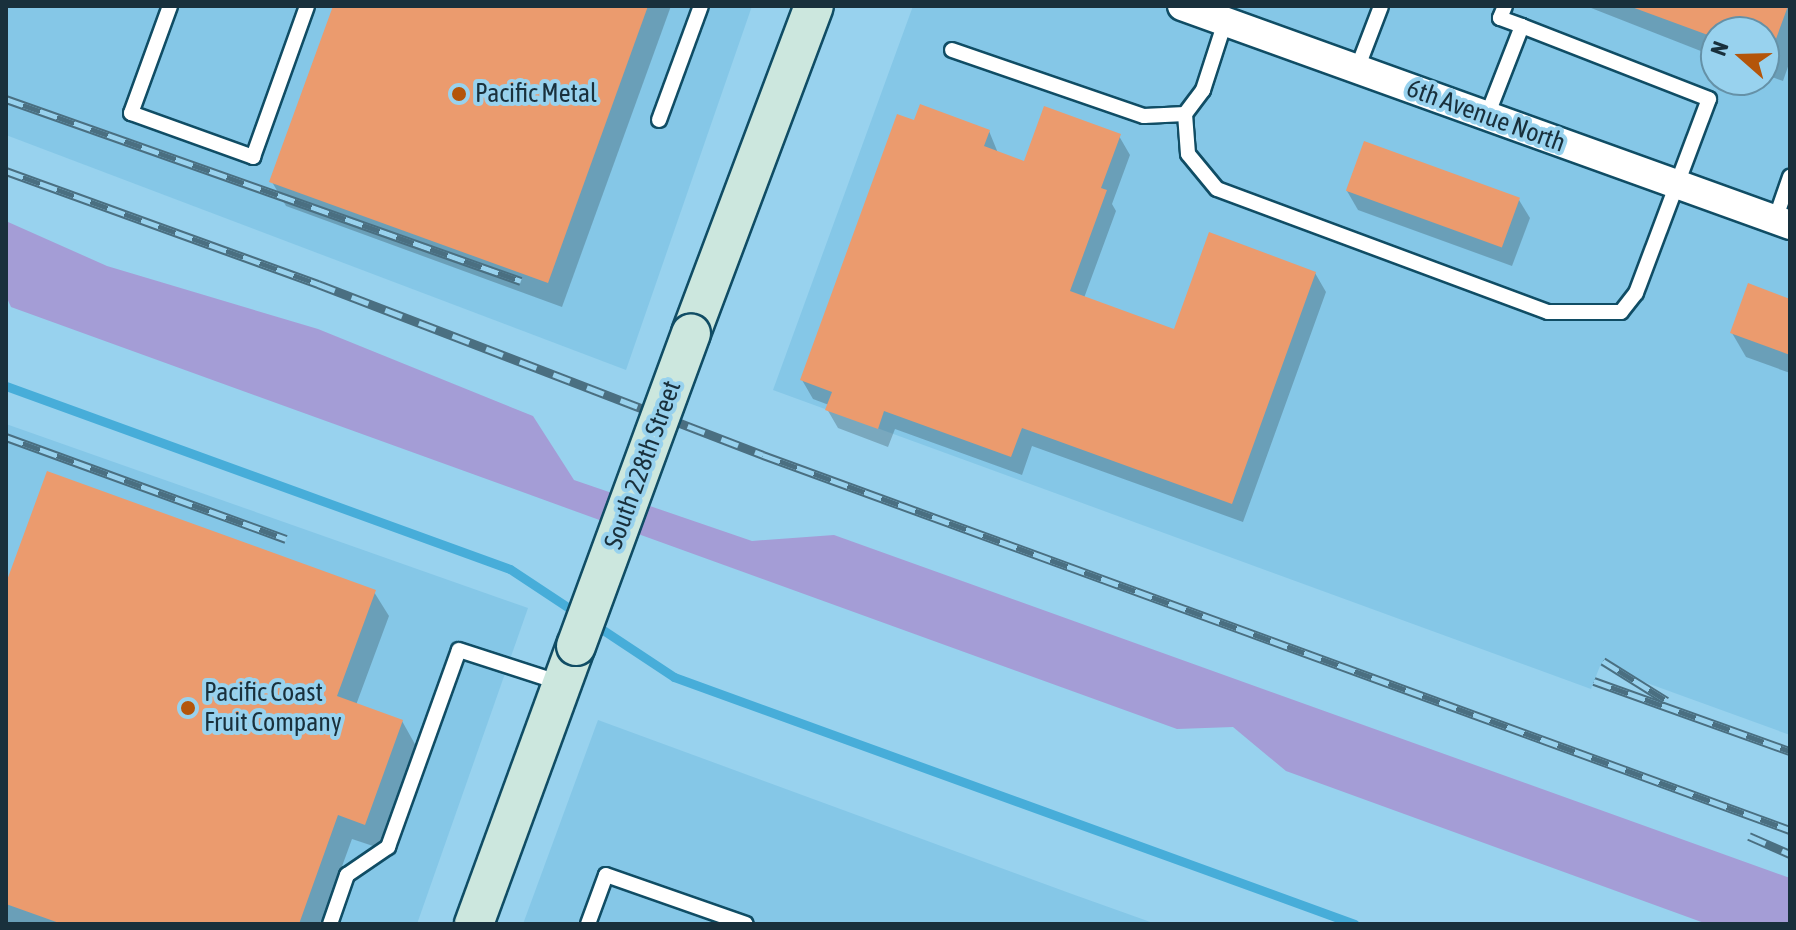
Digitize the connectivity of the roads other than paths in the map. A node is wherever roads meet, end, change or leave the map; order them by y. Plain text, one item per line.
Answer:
1 (170, 6) edge
2 (307, 6) edge
3 (701, 6) edge
4 (814, 6) edge
5 (1182, 6) edge
6 (1381, 6) edge
7 (1505, 6) edge
8 (1225, 22) junction
9 (1522, 26) junction
10 (952, 50) dead end
11 (1357, 69) junction
12 (1185, 114) junction
13 (1487, 116) junction
14 (659, 120) dead end
15 (1790, 177) edge
16 (1675, 184) junction
17 (1783, 222) edge
18 (562, 684) junction
19 (330, 924) edge
20 (474, 924) edge
21 (588, 924) edge
22 (746, 924) edge

1 - 2 lane
3 - 14 lane
4 - 18 main road, South 228th Street, bridge
5 - 8 street, 6th Avenue North
6 - 11 lane
7 - 9 lane
8 - 11 street, 6th Avenue North
8 - 12 lane
9 - 13 lane
9 - 16 lane
10 - 12 lane
11 - 13 street, 6th Avenue North
12 - 16 lane
13 - 16 street, 6th Avenue North
15 - 17 lane
16 - 17 street, 6th Avenue North
18 - 19 lane
18 - 20 main road, South 228th Street
21 - 22 lane

